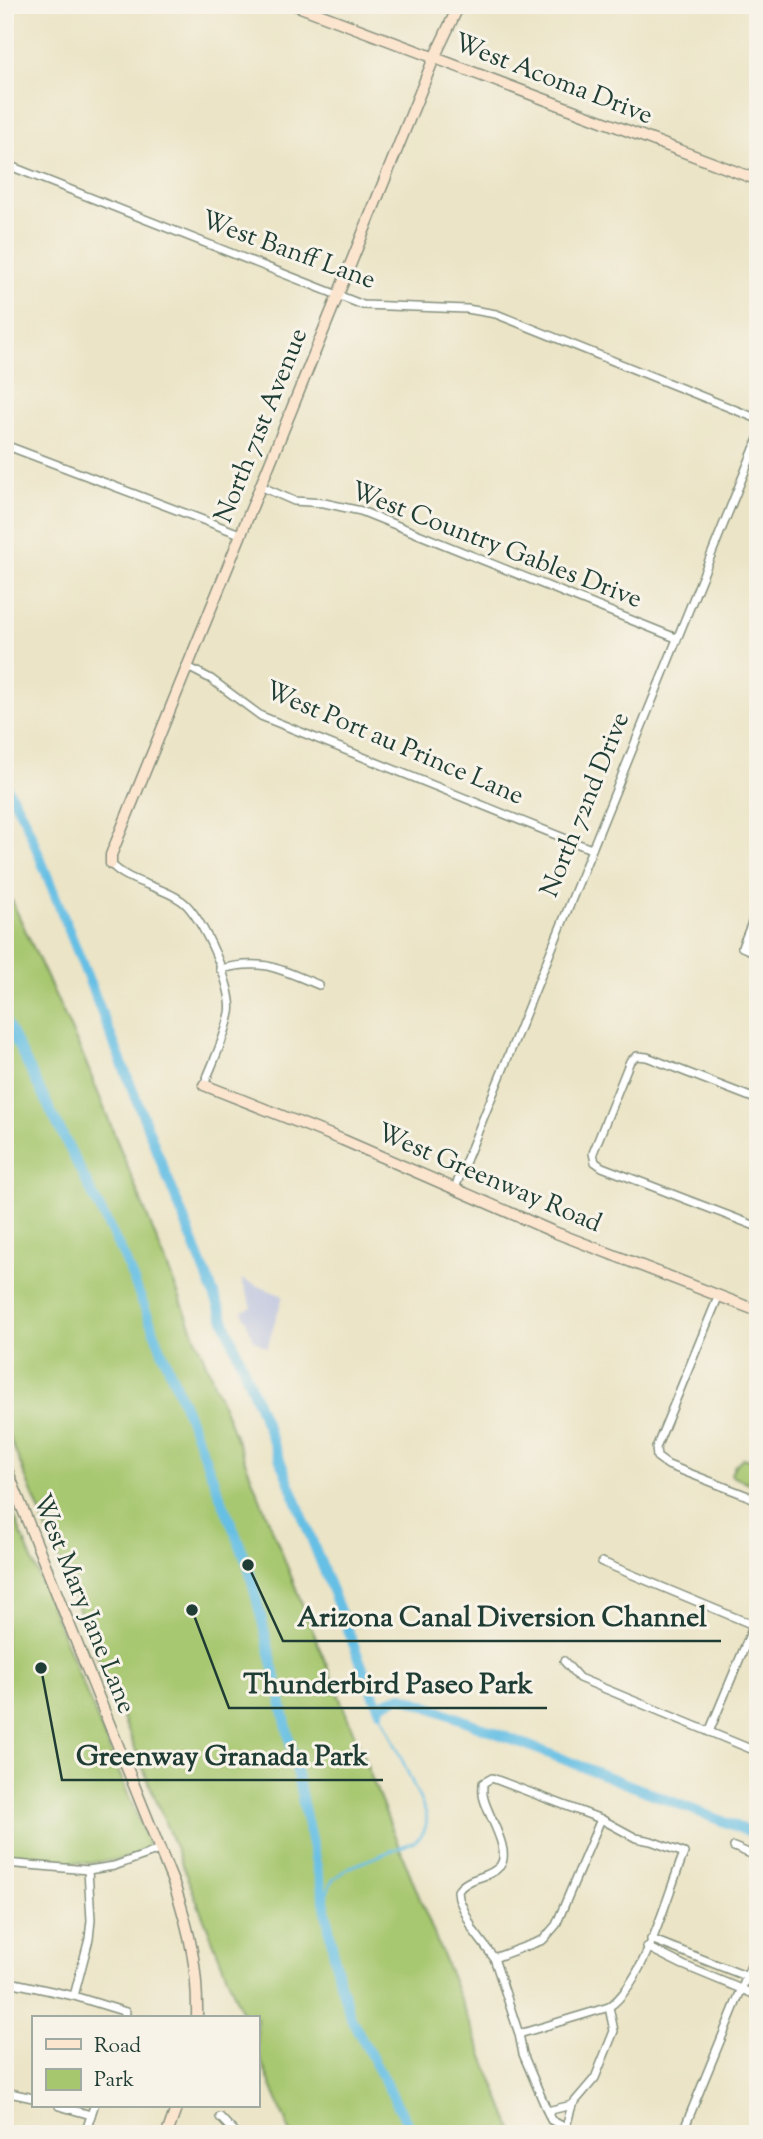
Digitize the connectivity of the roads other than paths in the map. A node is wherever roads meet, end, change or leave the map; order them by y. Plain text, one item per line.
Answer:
1 (295, 5) edge
2 (459, 5) edge
3 (434, 58) junction
4 (5, 164) edge
5 (758, 180) edge
6 (338, 296) junction
7 (758, 419) edge
8 (758, 439) edge
9 (5, 445) edge
10 (260, 486) junction
11 (240, 534) junction
12 (676, 638) junction
13 (186, 666) junction
14 (591, 849) junction
15 (111, 864) joint
16 (758, 908) edge
17 (758, 954) edge
18 (220, 969) junction
19 (319, 985) dead end
20 (204, 1085) joint
21 (758, 1100) edge
22 (455, 1188) junction
23 (758, 1227) edge
24 (719, 1295) junction
25 (758, 1311) edge
26 (5, 1465) edge
27 (758, 1500) edge
28 (602, 1562) dead end
29 (758, 1615) edge
30 (756, 1626) edge
31 (564, 1661) dead end
32 (709, 1732) junction
33 (758, 1752) edge
34 (601, 1819) junction
35 (734, 1847) dead end
36 (159, 1850) junction
37 (758, 1857) edge
38 (5, 1863) edge
39 (88, 1870) junction
40 (651, 1939) junction
41 (647, 1947) junction
42 (758, 1949) edge
43 (688, 1952) junction
44 (494, 1958) junction
45 (683, 1965) junction
46 (747, 1976) junction
47 (5, 1981) edge
48 (758, 1981) edge
49 (741, 1989) junction
50 (74, 1996) junction
51 (758, 1996) edge
52 (609, 2007) junction
53 (125, 2015) edge
54 (197, 2016) edge
55 (519, 2034) junction
56 (5, 2092) edge
57 (32, 2098) edge
58 (572, 2105) junction
59 (66, 2108) edge
60 (93, 2108) edge
61 (176, 2108) edge
62 (547, 2111) junction
63 (91, 2115) junction
64 (220, 2117) dead end
65 (565, 2131) edge
66 (85, 2134) edge
67 (167, 2134) edge
68 (236, 2134) edge
69 (682, 2134) edge

1 - 3 street, West Acoma Drive
2 - 3 street, North 71st Avenue
3 - 5 street, West Acoma Drive
3 - 6 street, North 71st Avenue
4 - 6 street, West Banff Lane
6 - 7 street, West Banff Lane
6 - 10 street, North 71st Avenue
8 - 12 street, North 72nd Drive
9 - 11 street
10 - 11 street, North 71st Avenue
10 - 12 street, West Country Gables Drive
11 - 13 street, North 71st Avenue
12 - 14 street, North 72nd Drive
13 - 14 street, West Port au Prince Lane
13 - 15 street, North 71st Avenue
14 - 22 street, North 72nd Drive
15 - 18 street
16 - 17 street
18 - 19 street
18 - 20 street
20 - 22 street, West Greenway Road
21 - 23 street
22 - 24 street, West Greenway Road
24 - 25 street, West Greenway Road
24 - 27 street
26 - 36 street, West Mary Jane Lane
28 - 30 street
29 - 30 street
30 - 32 street
31 - 32 street
32 - 33 street
34 - 40 street
34 - 44 street
34 - 44 street
35 - 37 street
36 - 39 street
36 - 54 street, West Mary Jane Lane
38 - 39 street
39 - 50 street
40 - 41 street
40 - 43 street
41 - 45 street
41 - 52 street
42 - 46 street
43 - 45 street
43 - 46 street
44 - 55 street
45 - 49 street
46 - 48 street
46 - 49 street
47 - 50 street
49 - 51 street
49 - 69 street
50 - 53 street
52 - 55 street
52 - 58 street
55 - 62 street
56 - 57 street
58 - 62 street
58 - 65 street
59 - 63 street
60 - 63 street
61 - 67 street
62 - 65 street
63 - 66 street
64 - 68 street

